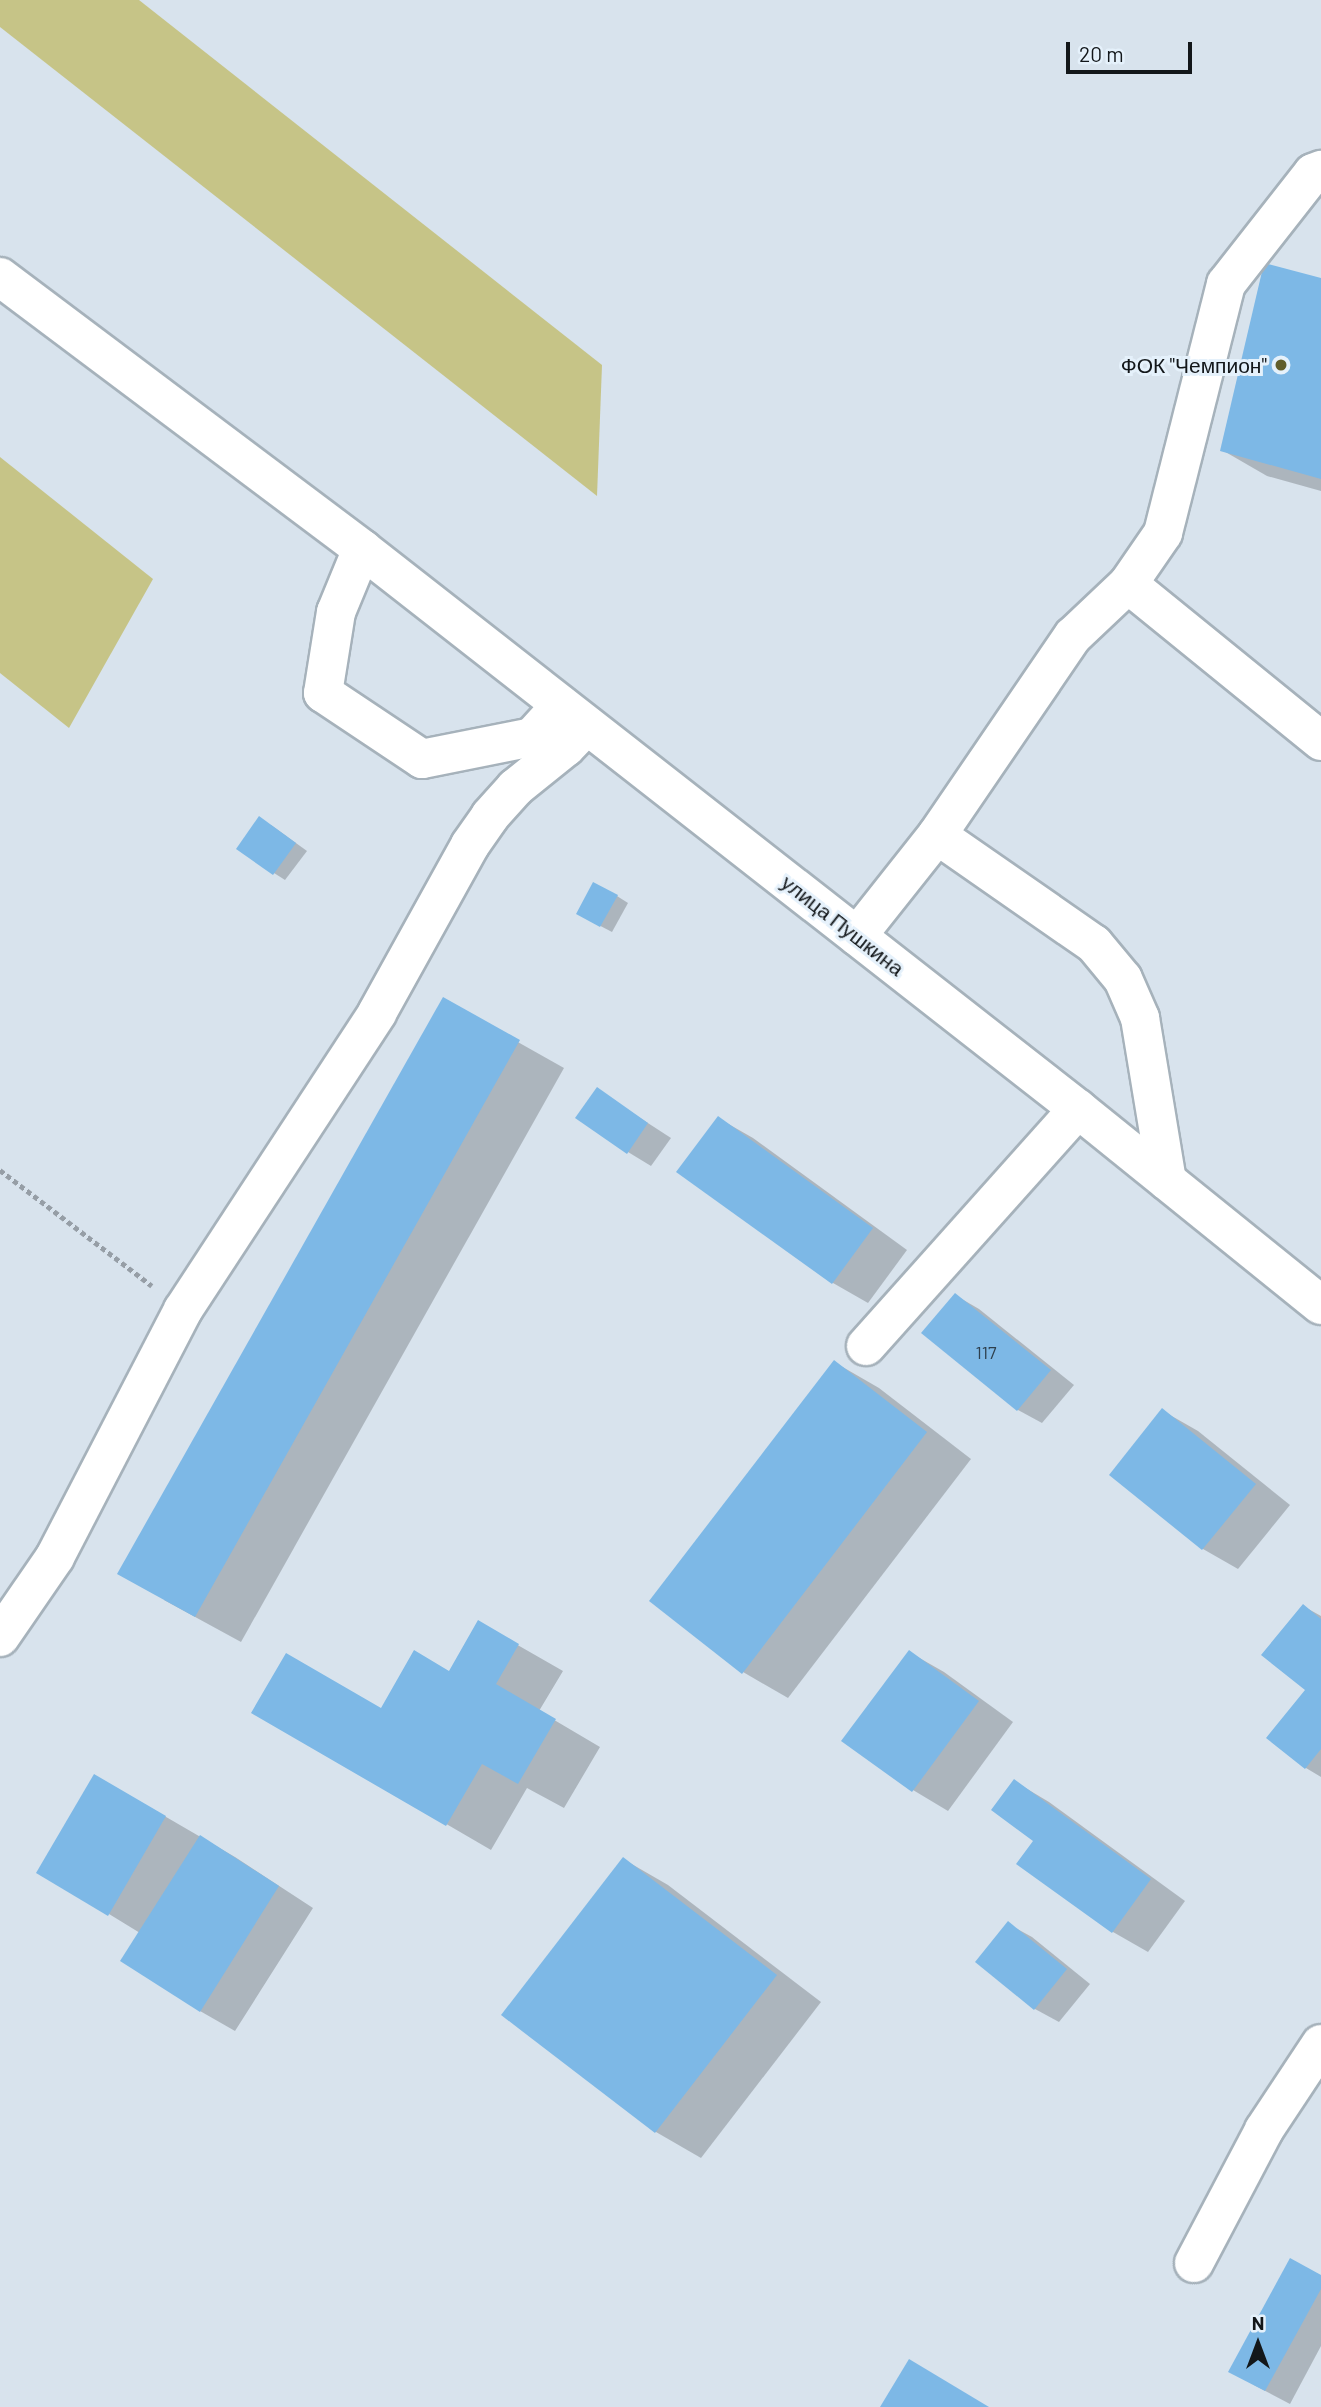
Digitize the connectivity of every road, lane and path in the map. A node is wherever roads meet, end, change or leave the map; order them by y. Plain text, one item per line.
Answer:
1 (1321, 170) edge
2 (0, 277) edge
3 (362, 549) junction
4 (1128, 584) junction
5 (574, 715) junction
6 (1321, 741) edge
7 (937, 835) junction
8 (857, 936) junction
9 (1078, 1109) junction
10 (0, 1170) edge
11 (1167, 1181) junction
12 (1321, 1305) edge
13 (183, 1310) junction
14 (866, 1346) dead end
15 (0, 1637) edge
16 (1321, 2044) edge
17 (1194, 2263) dead end

1 - 4 street
2 - 3 street, улица Пушкина
3 - 5 street, улица Пушкина
3 - 5 street
4 - 6 street
4 - 7 street
5 - 8 street, улица Пушкина
5 - 13 street
7 - 8 street
7 - 11 street
8 - 9 street, улица Пушкина
9 - 11 street, улица Пушкина
9 - 14 street
10 - 13 path
11 - 12 street, улица Пушкина
13 - 15 street
16 - 17 street

